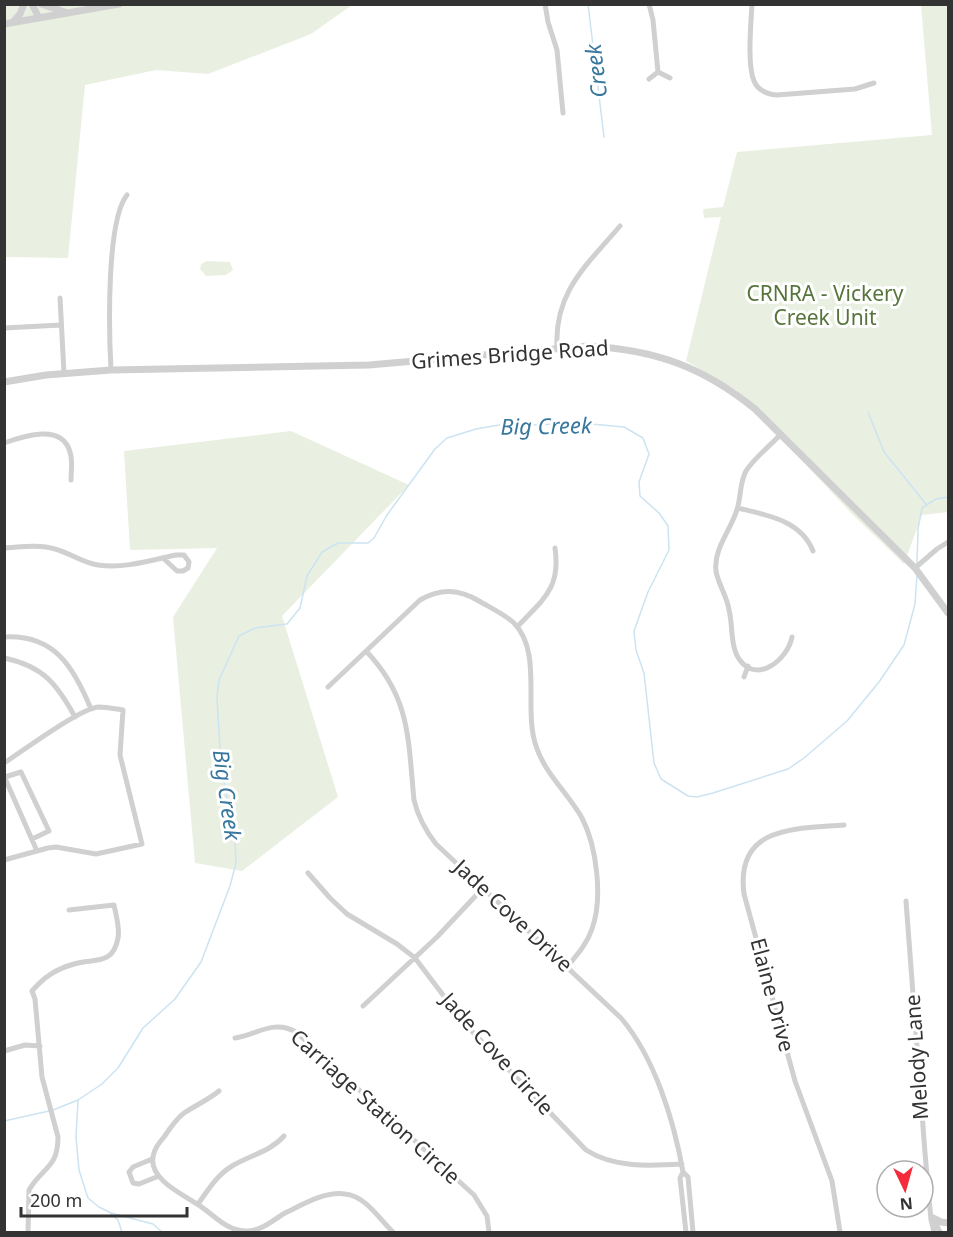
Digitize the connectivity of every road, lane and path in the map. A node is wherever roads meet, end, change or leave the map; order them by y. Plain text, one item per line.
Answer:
1 (24, 4) edge
2 (32, 4) edge
3 (41, 4) edge
4 (119, 4) edge
5 (546, 4) edge
6 (649, 4) edge
7 (752, 4) edge
8 (70, 13) junction
9 (39, 18) junction
10 (8, 23) edge
11 (658, 72) junction
12 (670, 78) dead end
13 (648, 79) dead end
14 (874, 83) dead end
15 (563, 113) dead end
16 (127, 195) dead end
17 (620, 226) dead end
18 (60, 298) dead end
19 (61, 325) junction
20 (4, 328) edge
21 (557, 348) junction
22 (111, 370) junction
23 (64, 373) junction
24 (4, 382) edge
25 (781, 434) junction
26 (4, 443) edge
27 (71, 480) dead end
28 (738, 508) junction
29 (948, 542) edge
30 (4, 548) edge
31 (555, 548) dead end
32 (813, 551) dead end
33 (163, 558) junction
34 (915, 568) junction
35 (948, 613) edge
36 (517, 627) junction
37 (4, 637) edge
38 (792, 637) dead end
39 (366, 651) junction
40 (4, 658) edge
41 (748, 666) junction
42 (744, 677) dead end
43 (328, 687) dead end
44 (91, 709) junction
45 (75, 717) junction
46 (4, 763) edge
47 (5, 776) edge
48 (844, 825) dead end
49 (32, 838) junction
50 (37, 851) junction
51 (4, 860) edge
52 (308, 873) dead end
53 (483, 888) junction
54 (906, 901) dead end
55 (69, 910) dead end
56 (415, 958) junction
57 (567, 967) junction
58 (363, 1006) dead end
59 (235, 1038) dead end
60 (40, 1046) junction
61 (4, 1051) edge
62 (219, 1091) dead end
63 (284, 1136) dead end
64 (152, 1159) junction
65 (927, 1159) edge
66 (682, 1164) junction
67 (159, 1176) junction
68 (198, 1204) junction
69 (934, 1219) edge
70 (689, 1225) junction
71 (259, 1231) edge
72 (28, 1233) edge
73 (393, 1233) edge
74 (489, 1233) edge
75 (686, 1233) edge
76 (693, 1233) edge
77 (840, 1233) edge
78 (940, 1233) edge

1 - 10 street
2 - 9 street
3 - 8 street
4 - 8 street
5 - 15 street
6 - 11 street
7 - 14 street
8 - 9 street
9 - 10 street
11 - 12 street
11 - 13 street
16 - 22 street
17 - 21 street
18 - 19 street
19 - 20 street
19 - 23 street
21 - 22 street, Grimes Bridge Road
21 - 25 street, Grimes Bridge Road
22 - 23 street, Grimes Bridge Road
23 - 24 street, Grimes Bridge Road
25 - 28 street
25 - 34 street, Grimes Bridge Road
26 - 27 street
28 - 32 street
28 - 41 street
29 - 34 street
30 - 33 street
31 - 36 street
33 - 33 street
34 - 35 street, Grimes Bridge Road
36 - 39 street
36 - 57 street
37 - 44 street
38 - 41 street
39 - 43 street
39 - 53 street, Jade Cove Drive
40 - 45 street
41 - 42 street
44 - 45 street
44 - 50 street
45 - 46 street
47 - 49 street
47 - 49 street
48 - 77 street, Elaine Drive
49 - 50 street
50 - 51 street
52 - 56 street, Jade Cove Circle
53 - 56 street
53 - 57 street, Jade Cove Drive
54 - 65 street, Melody Lane
55 - 60 street
56 - 58 street
56 - 66 street, Jade Cove Circle
57 - 66 street, Jade Cove Drive
59 - 74 street, Carriage Station Circle
60 - 61 street
60 - 72 street
62 - 64 street
63 - 68 street
64 - 67 street
64 - 67 street
66 - 70 street, Jade Cove Drive
67 - 68 street
68 - 71 street
69 - 78 street, Melody Lane
70 - 75 street, Jade Cove Drive
70 - 76 street, Jade Cove Drive
71 - 73 street

